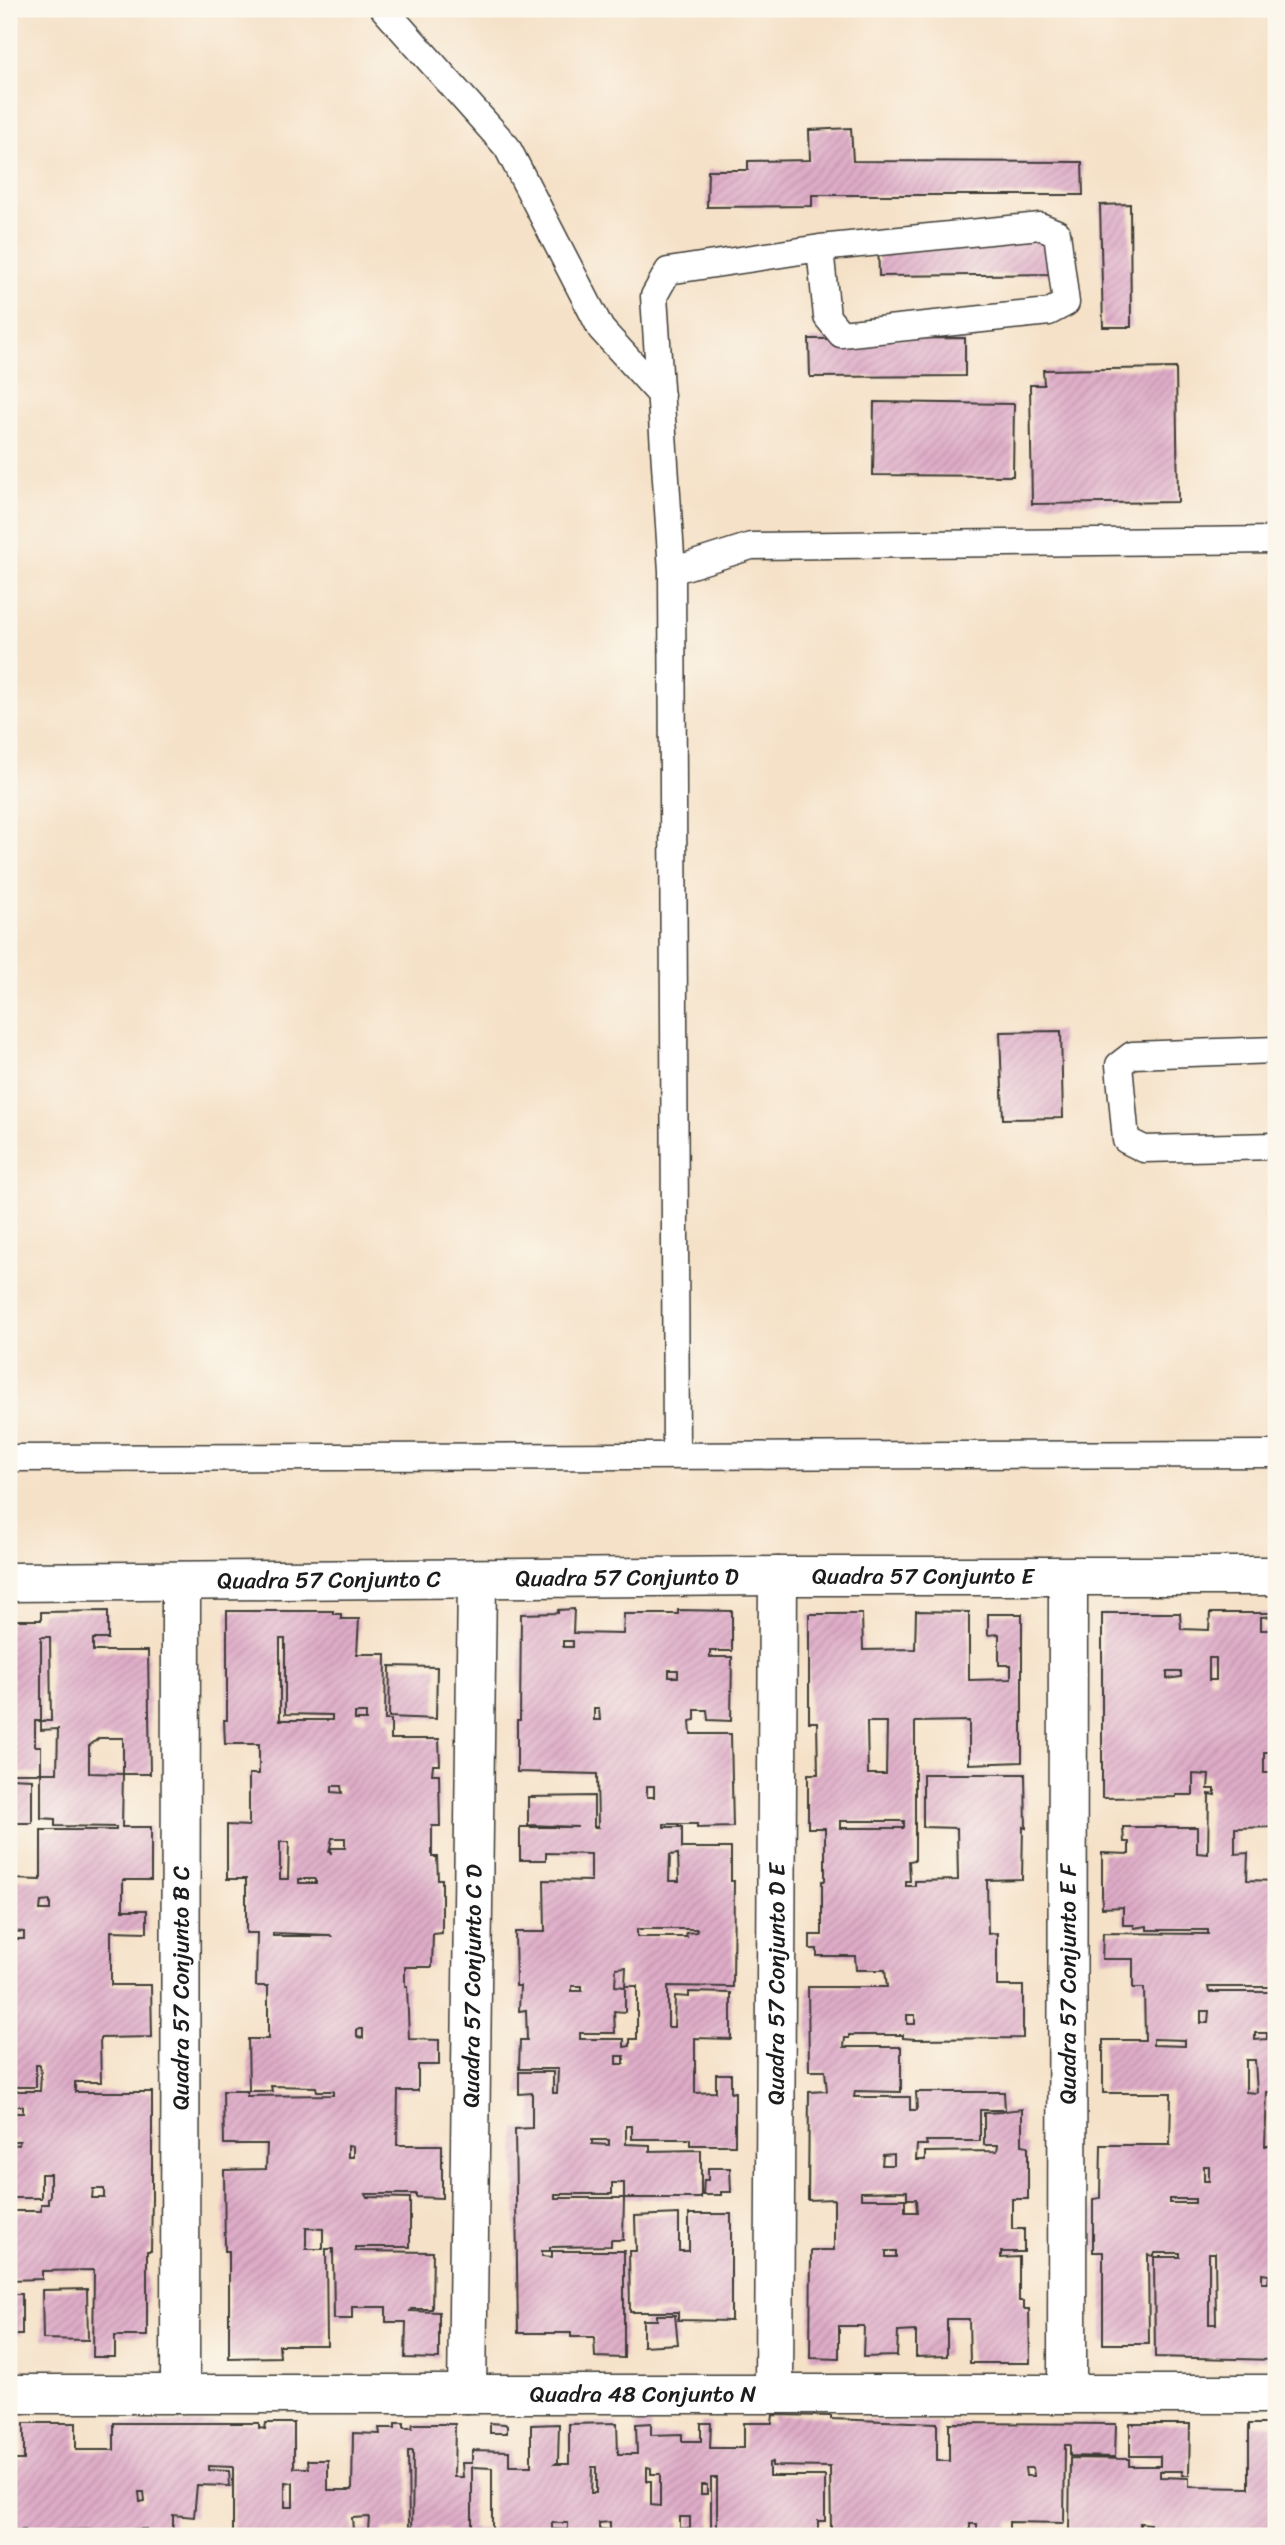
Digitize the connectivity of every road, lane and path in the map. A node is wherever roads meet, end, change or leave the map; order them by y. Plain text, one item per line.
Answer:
1 (384, 9) edge
2 (820, 248) junction
3 (661, 394) junction
4 (1276, 540) edge
5 (672, 570) junction
6 (1276, 1050) edge
7 (1276, 1146) edge
8 (1276, 1454) edge
9 (676, 1456) junction
10 (9, 1458) edge
11 (778, 1576) junction
12 (1276, 1576) edge
13 (1068, 1577) junction
14 (477, 1580) junction
15 (181, 1581) junction
16 (9, 1583) edge
17 (9, 2394) edge
18 (180, 2394) junction
19 (467, 2394) junction
20 (774, 2394) junction
21 (1067, 2394) junction
22 (1276, 2394) edge

1 - 3 lane
2 - 2 lane
2 - 3 lane
3 - 5 lane
4 - 5 lane
5 - 9 lane
6 - 7 lane
8 - 9 lane
9 - 10 lane
11 - 13 street, Quadra 57 Conjunto E
11 - 14 street, Quadra 57 Conjunto D
11 - 20 street, Quadra 57 Conjunto D E
12 - 13 street, Quadra 57 Conjunto E
13 - 21 street, Quadra 57 Conjunto E F
14 - 15 street, Quadra 57 Conjunto C
14 - 19 street, Quadra 57 Conjunto C D
15 - 16 street, Quadra 57 Conjunto C
15 - 18 street, Quadra 57 Conjunto B C
17 - 18 street, Quadra 48 Conjunto N
18 - 19 street, Quadra 48 Conjunto N
19 - 20 street, Quadra 48 Conjunto N
20 - 21 street, Quadra 48 Conjunto N
21 - 22 street, Quadra 48 Conjunto N

